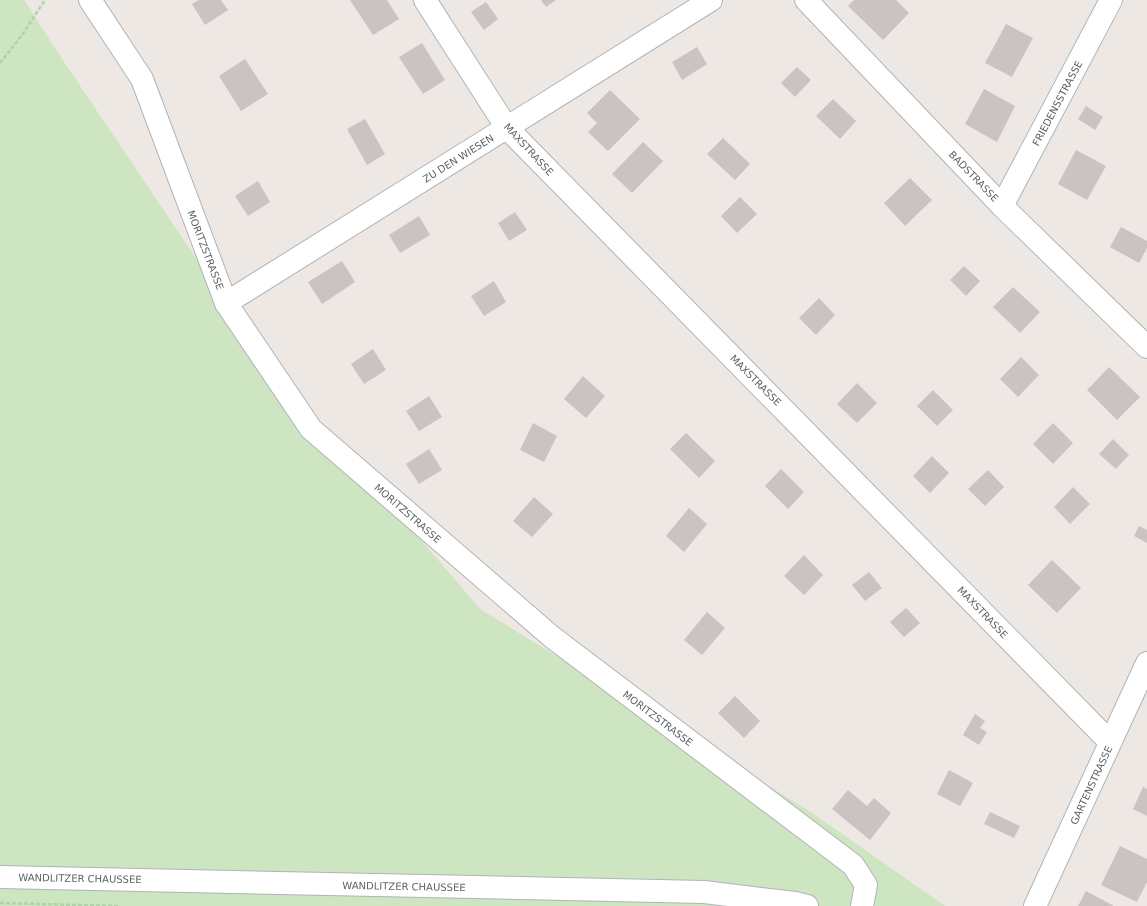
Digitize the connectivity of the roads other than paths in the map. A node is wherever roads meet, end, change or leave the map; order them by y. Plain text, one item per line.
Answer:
1 (90, 0) edge
2 (425, 0) edge
3 (711, 0) edge
4 (806, 0) edge
5 (1111, 0) edge
6 (507, 128) junction
7 (1002, 206) junction
8 (226, 303) junction
9 (1147, 347) edge
10 (1147, 663) edge
11 (1110, 742) junction
12 (0, 877) edge
13 (807, 906) edge
14 (862, 906) edge
15 (1035, 906) edge

1 - 8 street, MORITZSTRASSE
2 - 6 street, MAXSTRASSE
3 - 6 street, ZU DEN WIESEN
4 - 7 street, BADSTRASSE
5 - 7 street, FRIEDENSSTRASSE
6 - 8 street, ZU DEN WIESEN
6 - 11 street, MAXSTRASSE
7 - 9 street, BADSTRASSE
8 - 14 street, MORITZSTRASSE
10 - 11 street, GARTENSTRASSE
11 - 15 street, GARTENSTRASSE
12 - 13 street, WANDLITZER CHAUSSEE

